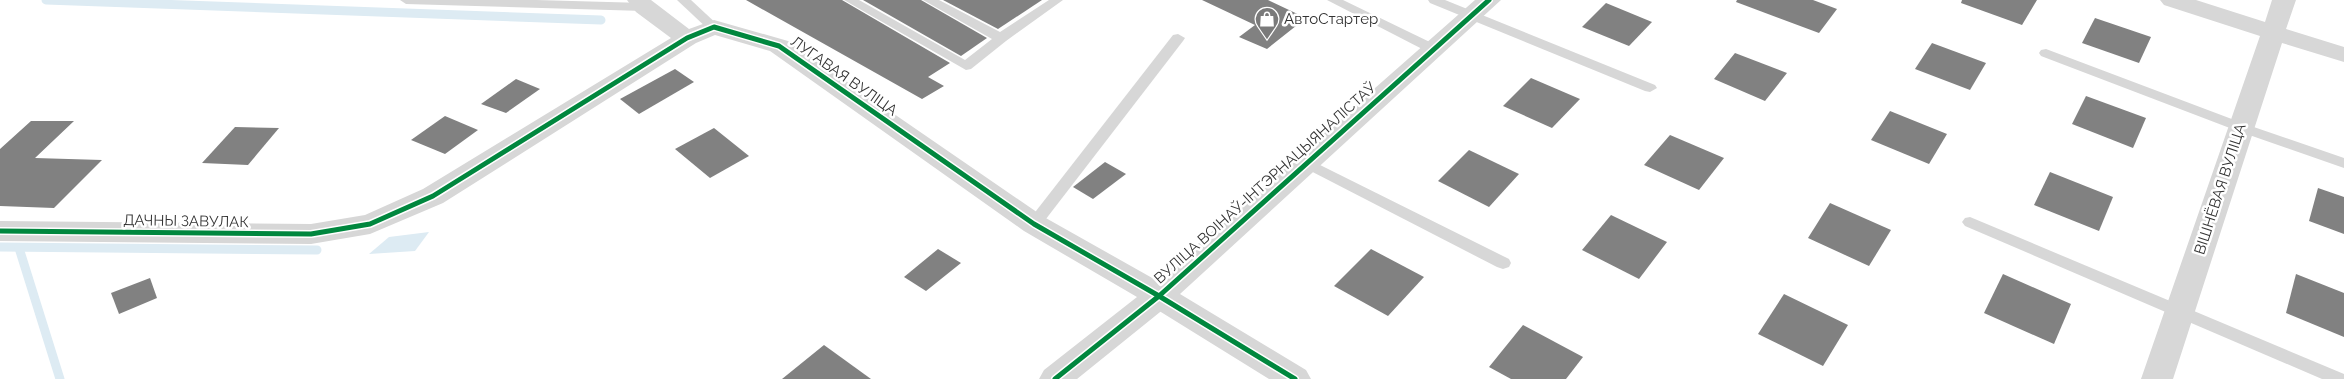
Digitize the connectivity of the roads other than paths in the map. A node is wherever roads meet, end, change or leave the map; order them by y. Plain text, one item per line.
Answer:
1 (406, 0) edge
2 (683, 0) edge
3 (850, 0) edge
4 (929, 0) edge
5 (1333, 0) edge
6 (1434, 0) edge
7 (2172, 0) edge
8 (2284, 0) edge
9 (1050, 1) edge
10 (642, 4) edge
11 (1480, 8) edge
12 (714, 27) junction
13 (2272, 32) junction
14 (687, 38) junction
15 (1001, 38) junction
16 (1178, 38) dead end
17 (1433, 49) junction
18 (2046, 53) dead end
19 (2344, 55) edge
20 (1650, 88) dead end
21 (2240, 127) junction
22 (1306, 163) junction
23 (2344, 163) edge
24 (1970, 222) dead end
25 (1034, 224) junction
26 (0, 231) edge
27 (1503, 263) dead end
28 (1159, 296) junction
29 (2179, 313) junction
30 (1055, 379) edge
31 (1295, 379) edge
32 (2157, 379) edge
33 (2339, 379) edge

1 - 10 lane
2 - 12 lane
3 - 15 lane
4 - 15 lane
5 - 17 lane
6 - 11 lane
7 - 13 street
8 - 13 street, ВІШНЁВАЯ ВУЛІЦА
9 - 15 lane
10 - 14 street
11 - 17 street, ВУЛІЦА ВОІНАЎ-ІНТЭРНАЦЫЯНАЛІСТАЎ
11 - 20 lane
12 - 14 street
12 - 25 street, ЛУГАВАЯ ВУЛІЦА
13 - 19 street
13 - 21 street, ВІШНЁВАЯ ВУЛІЦА
14 - 26 street, ДАЧНЫ ЗАВУЛАК
16 - 25 lane
17 - 22 street, ВУЛІЦА ВОІНАЎ-ІНТЭРНАЦЫЯНАЛІСТАЎ
18 - 21 lane
21 - 23 lane
21 - 29 street, ВІШНЁВАЯ ВУЛІЦА
22 - 27 lane
22 - 28 street, ВУЛІЦА ВОІНАЎ-ІНТЭРНАЦЫЯНАЛІСТАЎ
24 - 29 lane
25 - 28 street, ЛУГАВАЯ ВУЛІЦА
28 - 30 street, ВУЛІЦА ВОІНАЎ-ІНТЭРНАЦЫЯНАЛІСТАЎ
28 - 31 street, ЛУГАВАЯ ВУЛІЦА
29 - 32 street, ВІШНЁВАЯ ВУЛІЦА
29 - 33 lane

